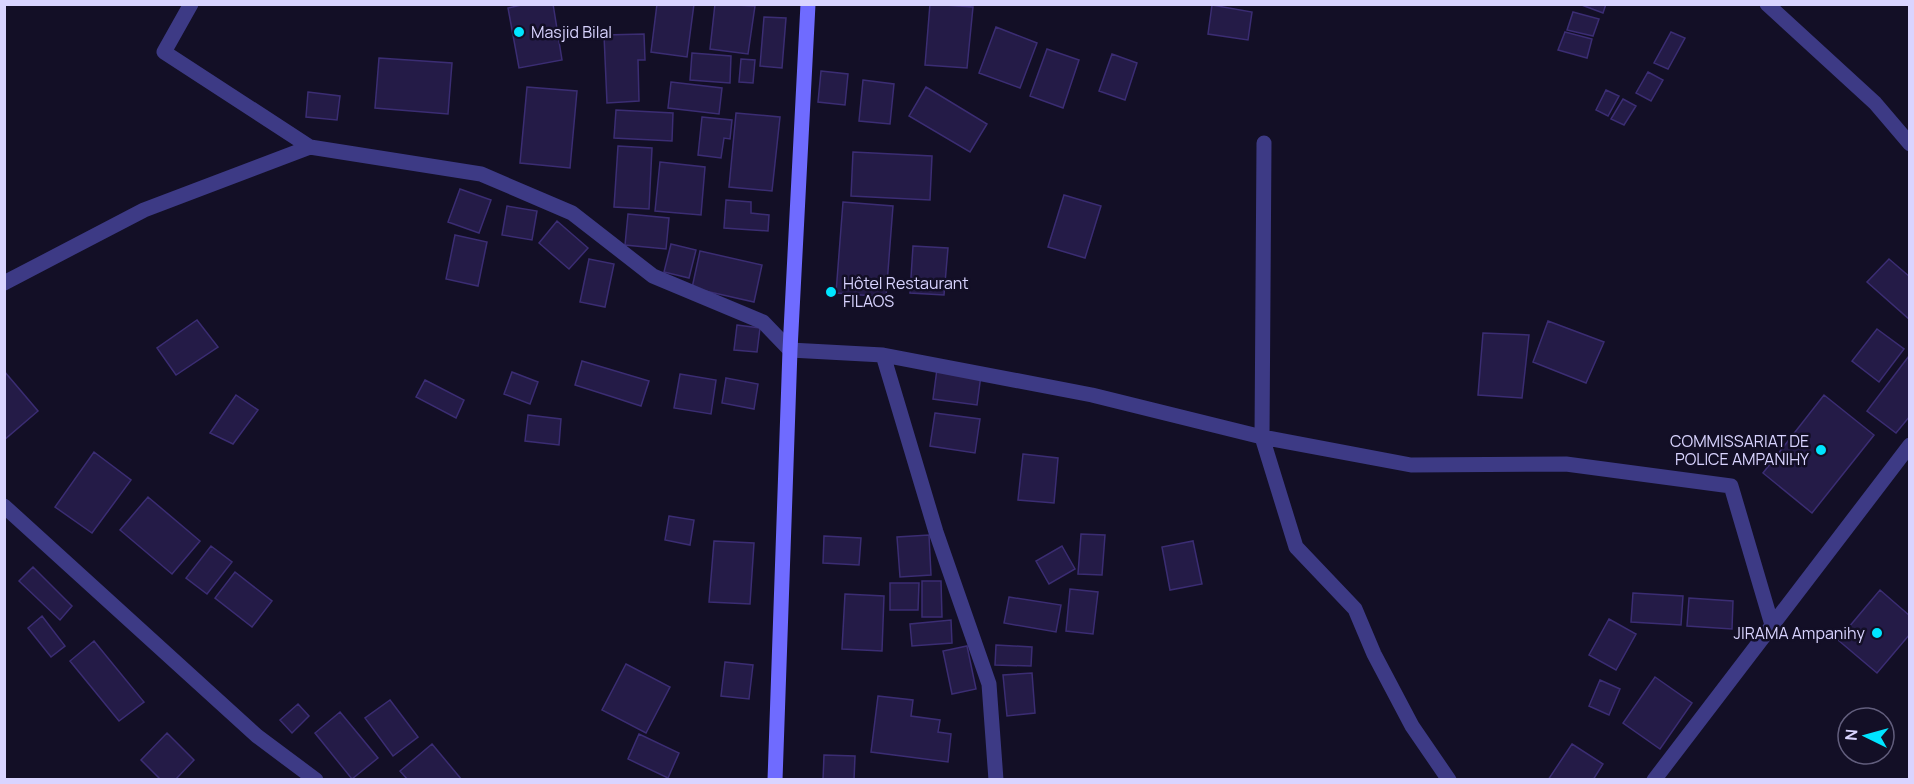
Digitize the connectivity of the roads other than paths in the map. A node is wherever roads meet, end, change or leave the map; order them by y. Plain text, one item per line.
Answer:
1 (191, 4) edge
2 (808, 4) edge
3 (1767, 4) edge
4 (1264, 143) dead end
5 (1910, 144) edge
6 (309, 147) junction
7 (4, 283) edge
8 (790, 350) junction
9 (883, 355) junction
10 (1262, 437) junction
11 (1910, 445) edge
12 (4, 506) edge
13 (1772, 625) junction
14 (316, 780) edge
15 (775, 780) edge
16 (996, 780) edge
17 (1449, 780) edge
18 (1653, 780) edge

1 - 6 street
2 - 8 main road
3 - 5 street
4 - 10 street
6 - 7 street
6 - 8 street
8 - 9 street
8 - 15 main road
9 - 10 street
9 - 16 street
10 - 13 street
10 - 17 street
11 - 13 street
12 - 14 street
13 - 18 street

